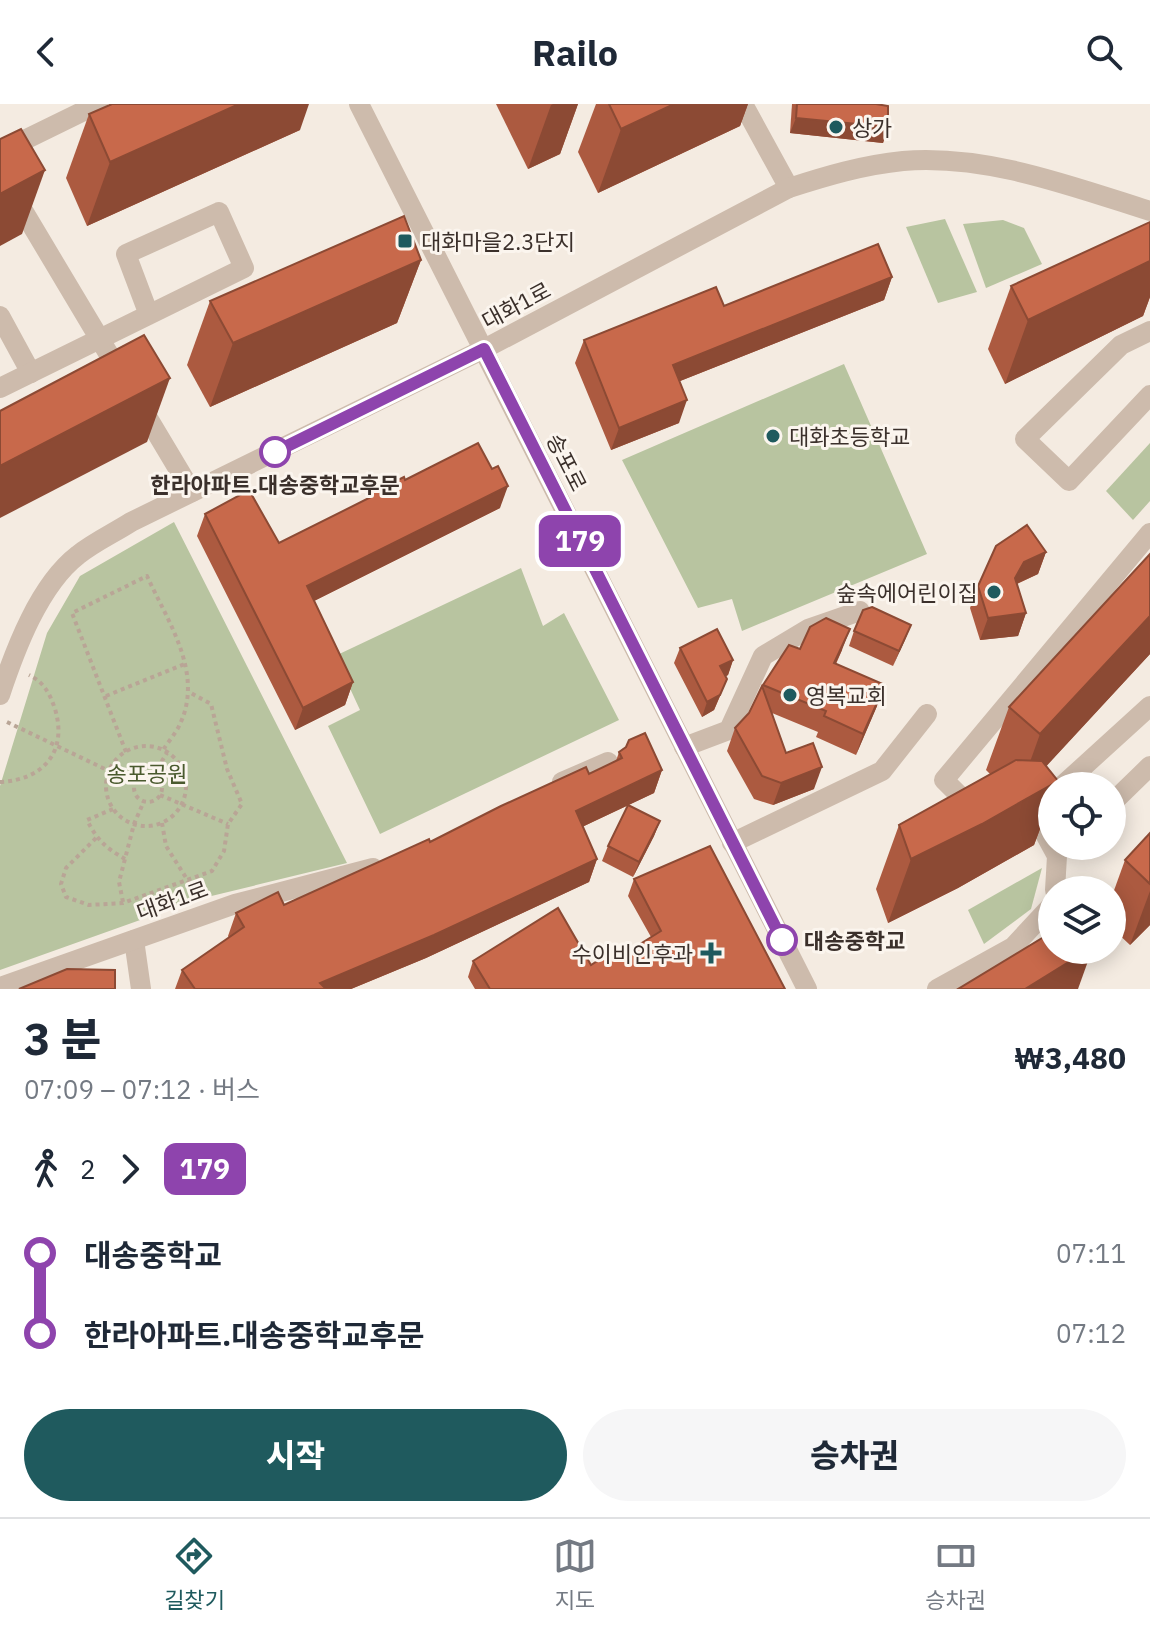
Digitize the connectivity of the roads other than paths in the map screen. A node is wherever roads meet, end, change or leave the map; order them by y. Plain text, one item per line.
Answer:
1 (98, 104) edge
2 (359, 104) edge
3 (743, 104) edge
4 (0, 152) edge
5 (0, 172) edge
6 (789, 188) junction
7 (1150, 211) edge
8 (149, 315) junction
9 (0, 316) edge
10 (1150, 331) edge
11 (101, 339) junction
12 (484, 349) junction
13 (31, 373) junction
14 (0, 388) edge
15 (1150, 395) edge
16 (192, 492) junction
17 (1150, 533) edge
18 (860, 611) edge
19 (0, 695) edge
20 (1150, 706) edge
21 (927, 714) dead end
22 (684, 747) junction
23 (608, 762) edge
24 (1150, 766) edge
25 (1077, 772) edge
26 (551, 788) edge
27 (1126, 789) edge
28 (1038, 808) edge
29 (1033, 812) junction
30 (1038, 819) edge
31 (732, 843) junction
32 (394, 859) edge
33 (1038, 920) edge
34 (134, 940) junction
35 (0, 987) edge
36 (141, 989) edge
37 (807, 989) edge
38 (937, 989) edge

1 - 4 street
2 - 12 street, 송포로
3 - 6 street
5 - 11 street
6 - 7 street, 대화1로
6 - 12 street, 대화1로
8 - 8 street
8 - 11 street
9 - 13 street
10 - 15 street
11 - 13 street
11 - 16 street
12 - 16 street, 대화1로
12 - 22 street, 송포로
13 - 14 street
16 - 19 street, 대화1로
17 - 29 street
18 - 22 street
20 - 25 street
21 - 31 street
22 - 31 street, 송포로
23 - 26 street
24 - 27 street
28 - 29 street
29 - 30 street
31 - 37 street, 송포로
32 - 34 street, 대화1로
33 - 38 street
34 - 35 street, 대화1로
34 - 36 street

